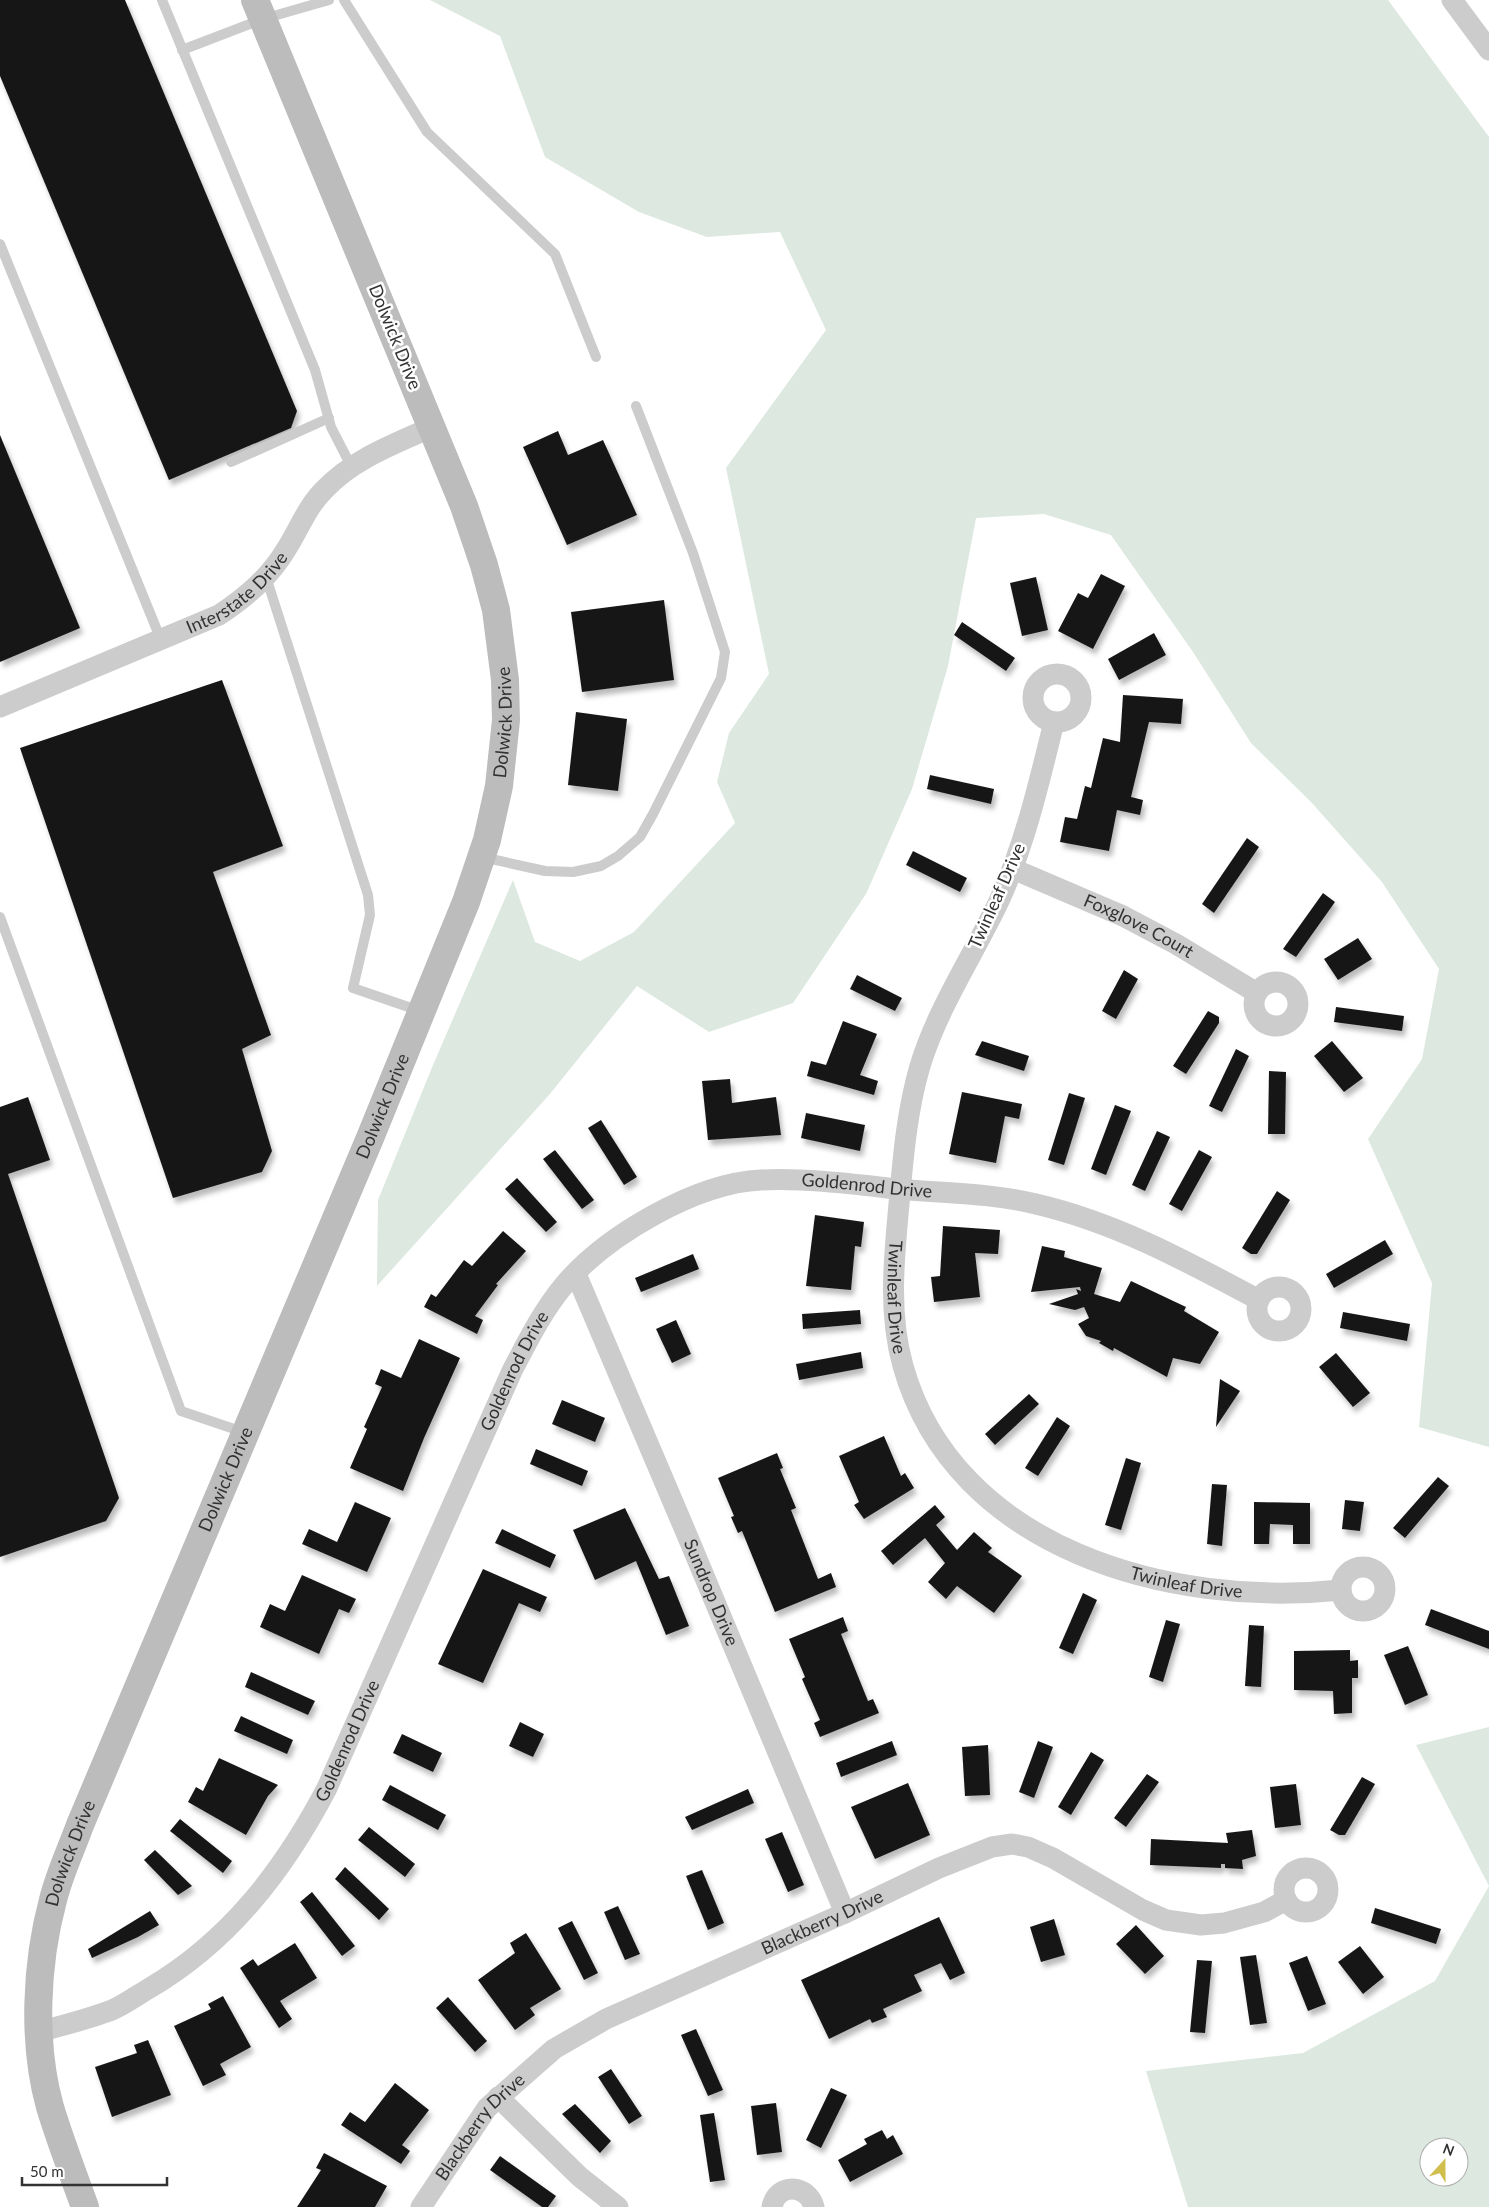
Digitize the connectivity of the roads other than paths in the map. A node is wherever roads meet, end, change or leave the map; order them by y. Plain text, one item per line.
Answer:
1 (162, 0) edge
2 (329, 0) edge
3 (344, 0) edge
4 (1452, 0) edge
5 (259, 9) edge
6 (182, 50) junction
7 (1489, 50) edge
8 (0, 244) edge
9 (596, 357) dead end
10 (636, 406) dead end
11 (329, 418) junction
12 (432, 427) junction
13 (232, 462) dead end
14 (351, 466) junction
15 (266, 577) junction
16 (161, 640) junction
17 (0, 707) edge
18 (1054, 722) dead end
19 (481, 856) junction
20 (1013, 869) junction
21 (0, 917) edge
22 (1257, 993) dead end
23 (421, 1012) junction
24 (900, 1189) junction
25 (576, 1274) junction
26 (1259, 1300) dead end
27 (245, 1433) junction
28 (1341, 1590) dead end
29 (1286, 1900) dead end
30 (845, 1913) junction
31 (39, 2032) junction
32 (498, 2097) junction
33 (85, 2207) edge
34 (421, 2207) edge
35 (618, 2207) edge
36 (772, 2207) edge
37 (814, 2207) edge

1 - 6 lane
2 - 5 lane
3 - 9 lane
4 - 7 street
5 - 6 lane
5 - 12 main road, Dolwick Drive
6 - 11 lane
8 - 16 lane
10 - 19 lane
11 - 13 lane
11 - 14 lane
12 - 14 street, Interstate Drive
12 - 19 main road, Dolwick Drive
14 - 15 street, Interstate Drive
15 - 16 street, Interstate Drive
15 - 23 lane
16 - 17 street, Interstate Drive
18 - 20 street, Twinleaf Drive
19 - 23 main road, Dolwick Drive
20 - 22 street, Foxglove Court
20 - 24 street, Twinleaf Drive
21 - 27 lane
23 - 27 main road, Dolwick Drive
24 - 25 street, Goldenrod Drive
24 - 26 street, Goldenrod Drive
24 - 28 street, Twinleaf Drive
25 - 30 street, Sundrop Drive
25 - 31 street, Goldenrod Drive
27 - 31 main road, Dolwick Drive
29 - 30 street, Blackberry Drive
30 - 32 street, Blackberry Drive
31 - 33 main road, Dolwick Drive
32 - 34 street, Blackberry Drive
32 - 35 street
36 - 37 street

